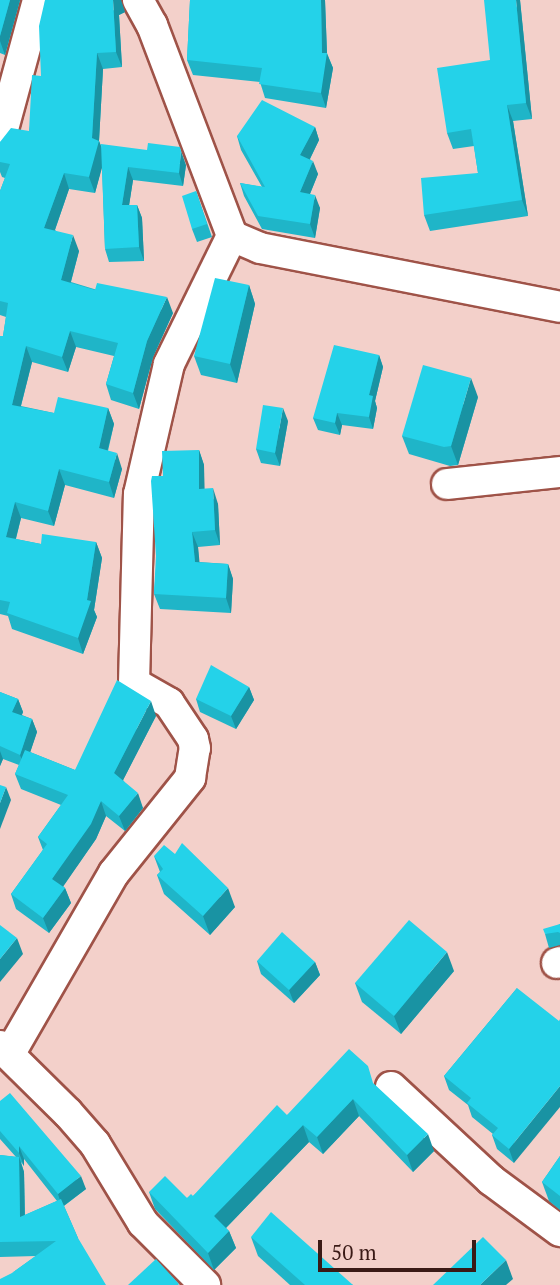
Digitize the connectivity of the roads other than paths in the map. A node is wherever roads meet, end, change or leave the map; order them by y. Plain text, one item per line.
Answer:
1 (38, 0) edge
2 (138, 0) edge
3 (0, 140) edge
4 (232, 236) junction
5 (560, 307) edge
6 (560, 472) edge
7 (447, 484) dead end
8 (5, 1050) edge
9 (391, 1087) dead end
10 (560, 1231) edge
11 (205, 1285) edge

1 - 3 street
2 - 4 street
4 - 5 street
4 - 8 street
6 - 7 street
8 - 11 street
9 - 10 street

